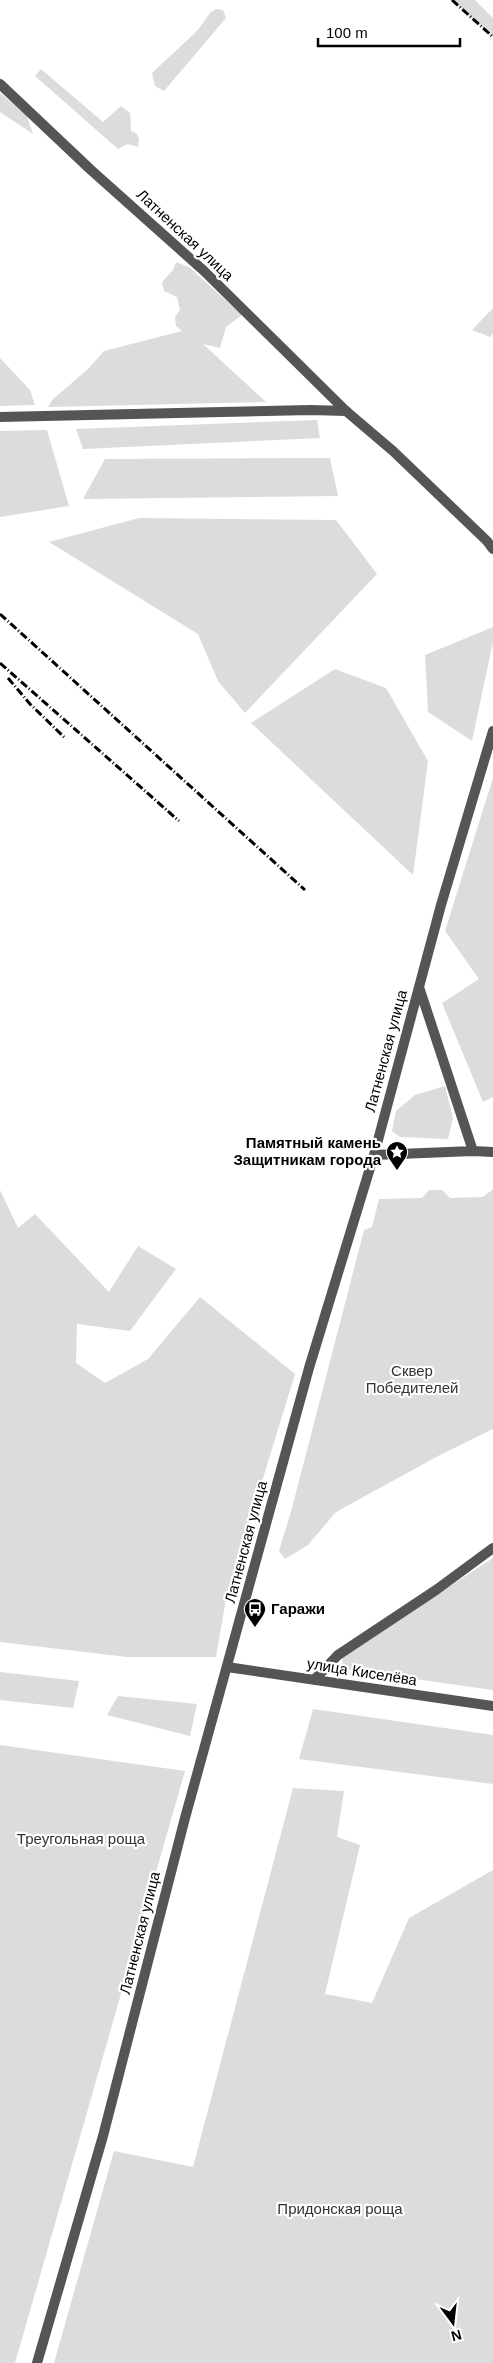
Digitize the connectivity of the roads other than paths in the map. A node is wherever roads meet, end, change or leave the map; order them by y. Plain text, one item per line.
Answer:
1 (0, 84) edge
2 (346, 411) junction
3 (0, 417) edge
4 (493, 549) edge
5 (493, 730) edge
6 (419, 986) junction
7 (473, 1150) junction
8 (493, 1152) edge
9 (374, 1155) junction
10 (493, 1548) edge
11 (227, 1667) junction
12 (314, 1680) junction
13 (493, 1706) edge
14 (37, 2363) edge

1 - 2 street, Латненская улица
2 - 3 street
2 - 4 street, Латненская улица
5 - 6 street, Латненская улица
6 - 7 street
6 - 9 street, Латненская улица
7 - 8 street
7 - 9 street
9 - 11 street, Латненская улица
10 - 12 street
11 - 12 street, улица Киселёва
11 - 14 street, Латненская улица
12 - 13 street, улица Киселёва

